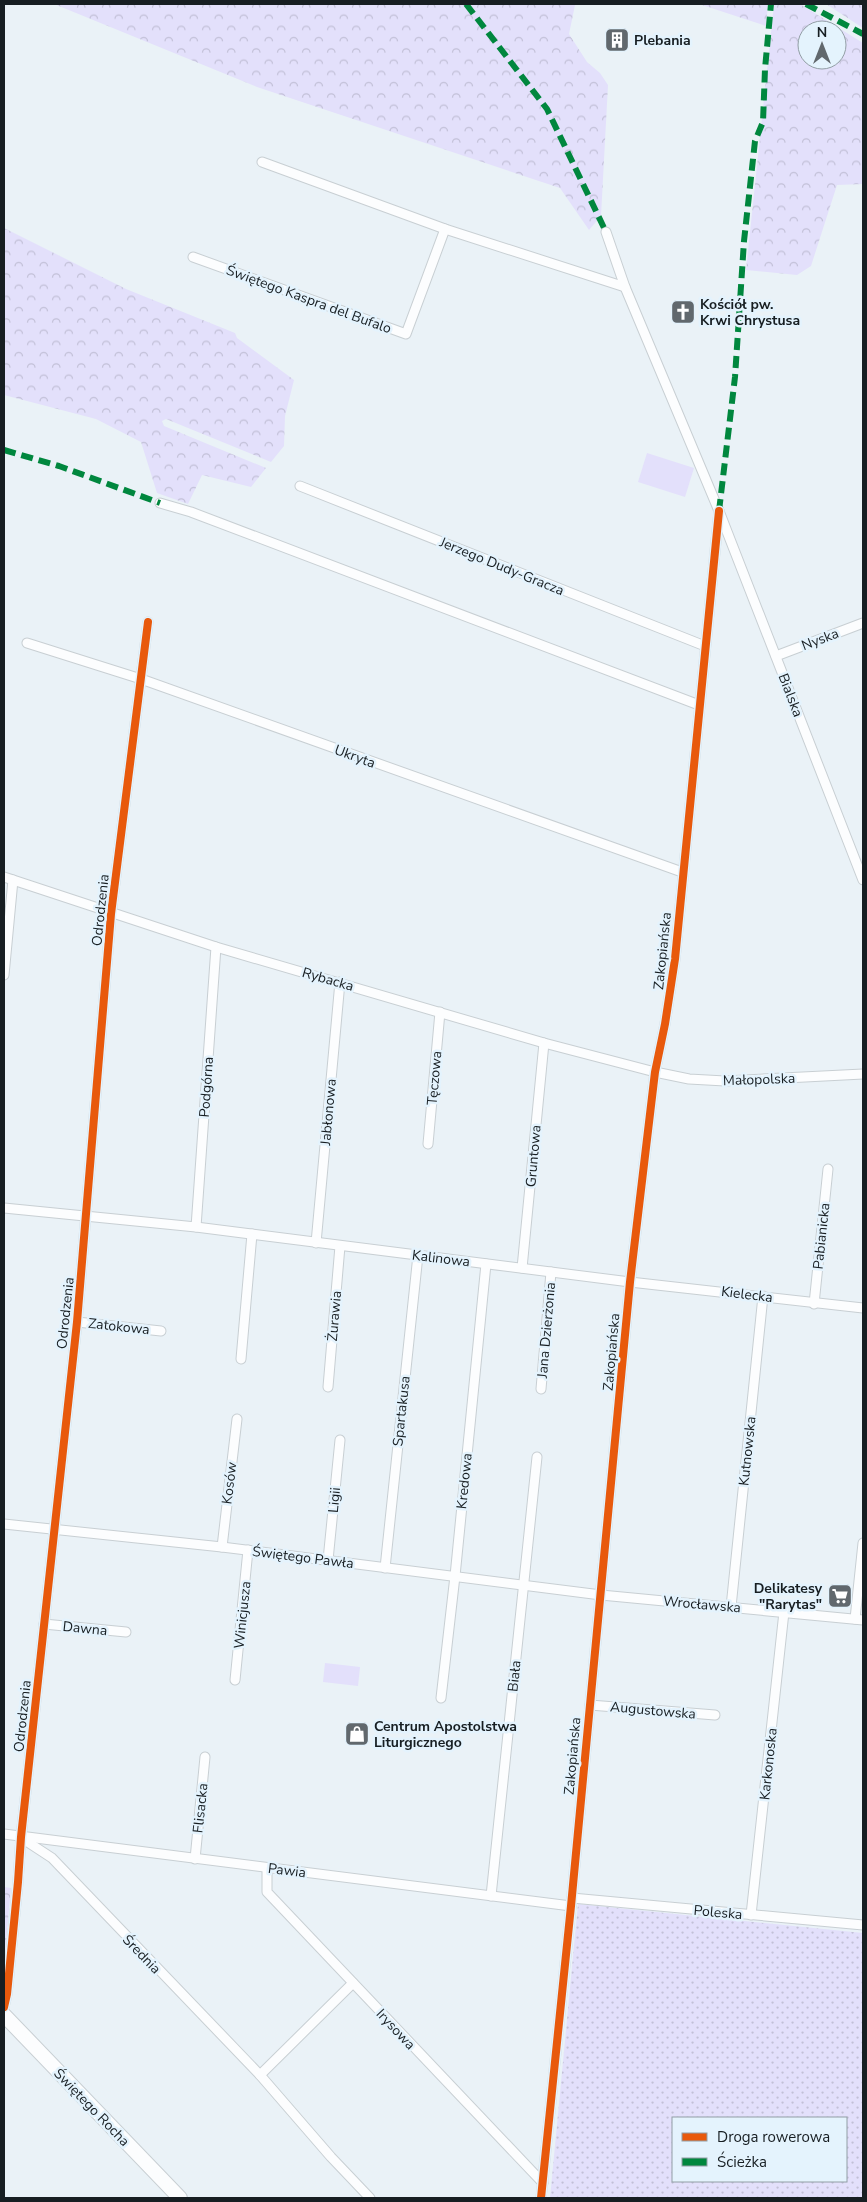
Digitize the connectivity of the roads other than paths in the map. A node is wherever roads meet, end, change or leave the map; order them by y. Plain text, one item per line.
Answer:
1 (262, 162) dead end
2 (445, 230) junction
3 (606, 232) dead end
4 (193, 257) dead end
5 (625, 287) junction
6 (300, 486) dead end
7 (160, 503) dead end
8 (718, 511) junction
9 (148, 622) dead end
10 (863, 623) edge
11 (28, 643) dead end
12 (705, 646) junction
13 (776, 656) junction
14 (140, 679) junction
15 (699, 705) junction
16 (682, 872) junction
17 (8, 878) edge
18 (863, 880) edge
19 (111, 914) junction
20 (216, 946) junction
21 (4, 975) edge
22 (340, 982) junction
23 (440, 1012) junction
24 (544, 1043) junction
25 (655, 1072) junction
26 (863, 1074) edge
27 (428, 1144) dead end
28 (828, 1169) dead end
29 (4, 1208) edge
30 (87, 1215) junction
31 (196, 1227) junction
32 (252, 1234) junction
33 (316, 1242) junction
34 (340, 1246) junction
35 (418, 1255) junction
36 (486, 1264) junction
37 (522, 1268) junction
38 (552, 1272) junction
39 (630, 1282) junction
40 (763, 1296) junction
41 (814, 1304) junction
42 (863, 1308) edge
43 (77, 1322) junction
44 (161, 1331) dead end
45 (241, 1358) dead end
46 (328, 1387) dead end
47 (541, 1389) dead end
48 (237, 1419) dead end
49 (340, 1440) dead end
50 (537, 1457) dead end
51 (4, 1524) edge
52 (55, 1528) junction
53 (863, 1543) edge
54 (222, 1547) junction
55 (248, 1550) junction
56 (328, 1560) junction
57 (385, 1568) junction
58 (455, 1576) junction
59 (524, 1585) junction
60 (601, 1595) junction
61 (731, 1606) junction
62 (784, 1612) junction
63 (859, 1620) edge
64 (44, 1624) junction
65 (126, 1632) dead end
66 (235, 1680) dead end
67 (441, 1698) dead end
68 (590, 1704) junction
69 (716, 1715) dead end
70 (205, 1757) dead end
71 (4, 1834) edge
72 (21, 1837) junction
73 (195, 1859) junction
74 (267, 1868) junction
75 (491, 1896) junction
76 (572, 1902) junction
77 (751, 1915) junction
78 (863, 1925) edge
79 (353, 1983) junction
80 (4, 2007) edge
81 (4, 2015) edge
82 (260, 2075) junction
83 (543, 2183) junction
84 (180, 2198) edge
85 (370, 2198) edge
86 (541, 2198) edge

1 - 2 street
2 - 4 street, Świętego Kaspra del Bufalo
2 - 5 street
3 - 5 street
5 - 8 street
6 - 12 street, Jerzego Dudy-Gracza
7 - 15 street
8 - 12 street, Zakopiańska
8 - 13 street, Bialska
9 - 14 street, Odrodzenia
10 - 13 street, Nyska
11 - 14 street, Ukryta
12 - 15 street, Zakopiańska
13 - 18 street, Bialska
14 - 16 street, Ukryta
14 - 19 street, Odrodzenia
15 - 16 street, Zakopiańska
16 - 25 street, Zakopiańska
17 - 19 street, Rybacka
17 - 21 street
19 - 20 street, Rybacka
19 - 30 street, Odrodzenia
20 - 22 street, Rybacka
20 - 31 street, Podgórna
22 - 23 street, Rybacka
22 - 33 street, Jabłonowa
23 - 24 street, Rybacka
23 - 27 street, Tęczowa
24 - 25 street, Rybacka
24 - 37 street, Gruntowa
25 - 26 street, Małopolska
25 - 39 street, Zakopiańska
28 - 41 street, Pabianicka
29 - 30 street, Kalinowa
30 - 31 street, Kalinowa
30 - 43 street, Odrodzenia
31 - 32 street, Kalinowa
32 - 33 street, Kalinowa
32 - 45 street
33 - 34 street, Kalinowa
34 - 35 street, Kalinowa
34 - 46 street, Żurawia
35 - 36 street, Kalinowa
35 - 57 street, Spartakusa
36 - 37 street, Kalinowa
36 - 58 street, Kredowa
37 - 38 street, Kalinowa
38 - 39 street, Kalinowa
38 - 47 street, Jana Dzierżonia
39 - 40 street, Kielecka
39 - 60 street, Zakopiańska
40 - 41 street, Kielecka
40 - 61 street, Kutnowska
41 - 42 street, Kielecka
43 - 44 street, Zatokowa
43 - 52 street, Odrodzenia
48 - 54 street, Kosów
49 - 56 street, Ligii
50 - 59 street, Biała
51 - 52 street, Świętego Pawła
52 - 54 street, Świętego Pawła
52 - 64 street, Odrodzenia
53 - 63 street
54 - 55 street, Świętego Pawła
55 - 56 street, Świętego Pawła
55 - 66 street, Winicjusza
56 - 57 street, Świętego Pawła
57 - 58 street, Świętego Pawła
58 - 59 street, Świętego Pawła
58 - 67 street, Kredowa
59 - 60 street, Świętego Pawła
59 - 75 street, Biała
60 - 61 street, Wrocławska
60 - 68 street, Zakopiańska
61 - 62 street, Wrocławska
62 - 63 street, Wrocławska
62 - 77 street, Karkonoska
64 - 65 street, Dawna
64 - 72 street, Odrodzenia
68 - 69 street, Augustowska
68 - 76 street, Zakopiańska
70 - 73 street, Flisacka
71 - 72 street, Pawia
72 - 73 street, Pawia
72 - 80 street, Odrodzenia
72 - 82 street, Średnia
73 - 74 street, Pawia
74 - 75 street, Pawia
74 - 79 street, Irysowa
75 - 76 street, Pawia
76 - 77 street, Poleska
76 - 83 street, Zakopiańska
77 - 78 street, Poleska
79 - 82 street
79 - 83 street, Irysowa
81 - 84 main road, Świętego Rocha
82 - 85 street, Średnia
83 - 86 street, Zakopiańska

